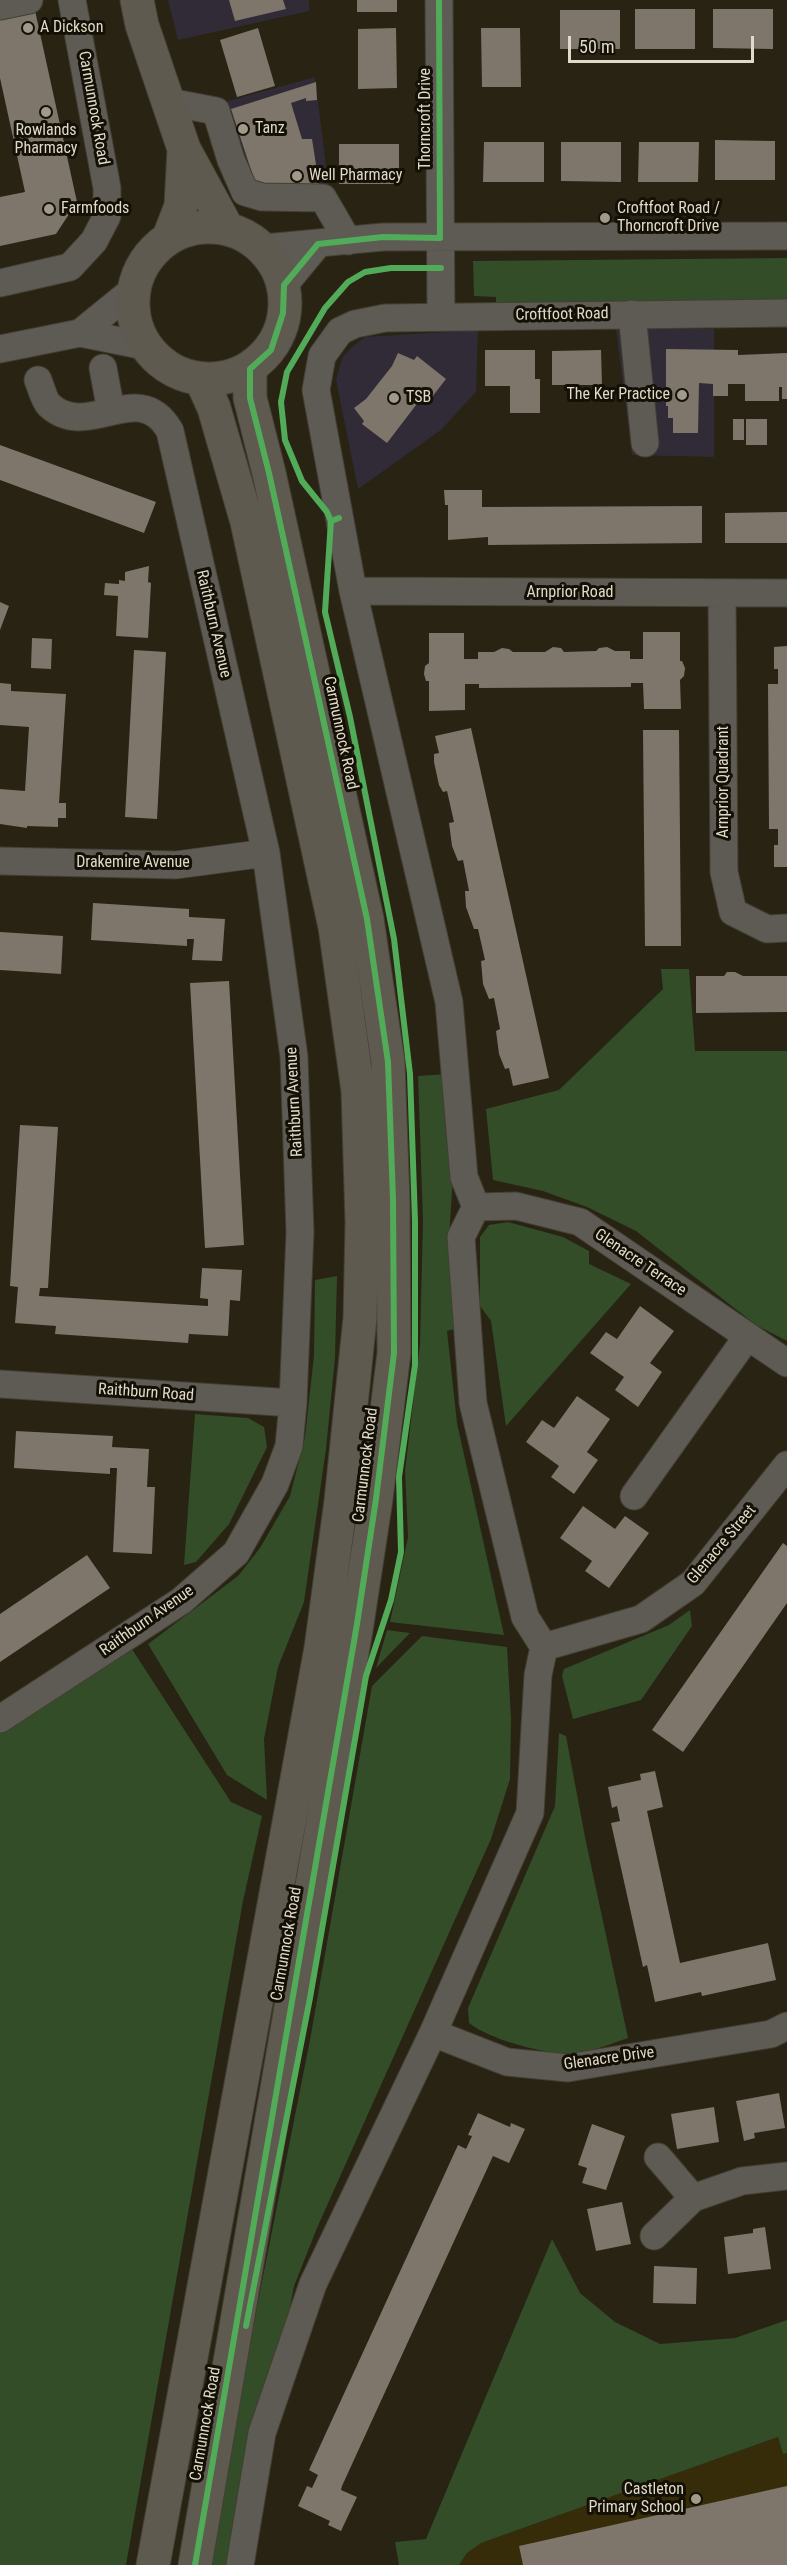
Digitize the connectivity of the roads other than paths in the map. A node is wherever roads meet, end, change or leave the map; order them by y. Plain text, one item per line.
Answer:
1 (29, 0) edge
2 (72, 0) edge
3 (136, 0) edge
4 (439, 0) edge
5 (0, 6) edge
6 (169, 102) junction
7 (184, 149) junction
8 (227, 228) junction
9 (787, 236) edge
10 (169, 237) junction
11 (440, 238) junction
12 (348, 241) junction
13 (318, 244) junction
14 (264, 248) junction
15 (0, 283) edge
16 (284, 285) junction
17 (133, 290) junction
18 (787, 313) edge
19 (632, 314) junction
20 (441, 317) junction
21 (80, 333) junction
22 (145, 346) junction
23 (0, 349) edge
24 (103, 368) dead end
25 (250, 369) junction
26 (201, 379) junction
27 (39, 380) dead end
28 (111, 411) junction
29 (645, 443) dead end
30 (353, 591) junction
31 (787, 593) edge
32 (722, 594) junction
33 (266, 853) junction
34 (0, 861) edge
35 (787, 928) edge
36 (476, 1207) junction
37 (747, 1336) junction
38 (787, 1363) edge
39 (0, 1384) edge
40 (293, 1403) junction
41 (787, 1465) edge
42 (634, 1496) dead end
43 (544, 1647) junction
44 (0, 1719) edge
45 (787, 2026) edge
46 (433, 2033) junction
47 (658, 2157) dead end
48 (787, 2176) edge
49 (693, 2198) junction
50 (654, 2236) dead end
51 (153, 2565) edge
52 (195, 2565) edge
53 (240, 2565) edge

1 - 5 street
2 - 15 street, Carmunnock Road
3 - 6 main road
4 - 11 street, Thorncroft Drive
6 - 7 main road
6 - 12 street
7 - 8 main road
7 - 10 main road
8 - 10 main road
8 - 14 main road
9 - 11 street
10 - 17 main road
11 - 12 street
11 - 20 street, Thorncroft Drive
12 - 13 street
13 - 14 street
13 - 16 street
14 - 16 main road
16 - 25 main road
17 - 21 street
17 - 22 main road
18 - 19 street, Croftfoot Road
19 - 20 street, Croftfoot Road
19 - 29 street
20 - 30 street, Croftfoot Road
21 - 22 street
21 - 23 street
22 - 26 main road
24 - 28 street
25 - 26 main road
25 - 52 main road, Carmunnock Road
26 - 51 main road, Carmunnock Road
27 - 28 street, Raithburn Avenue
28 - 33 street, Raithburn Avenue
30 - 32 street, Arnprior Road
30 - 36 street
31 - 32 street, Arnprior Road
32 - 35 street, Arnprior Quadrant
33 - 34 street, Drakemire Avenue
33 - 40 street, Raithburn Avenue
36 - 37 street, Glenacre Terrace
36 - 43 street
37 - 38 street, Glenacre Terrace
37 - 42 street
39 - 40 street, Raithburn Road
40 - 44 street, Raithburn Avenue
41 - 43 street, Glenacre Street
43 - 46 street
45 - 46 street, Glenacre Drive
46 - 53 street
47 - 49 street
48 - 49 street
49 - 50 street

